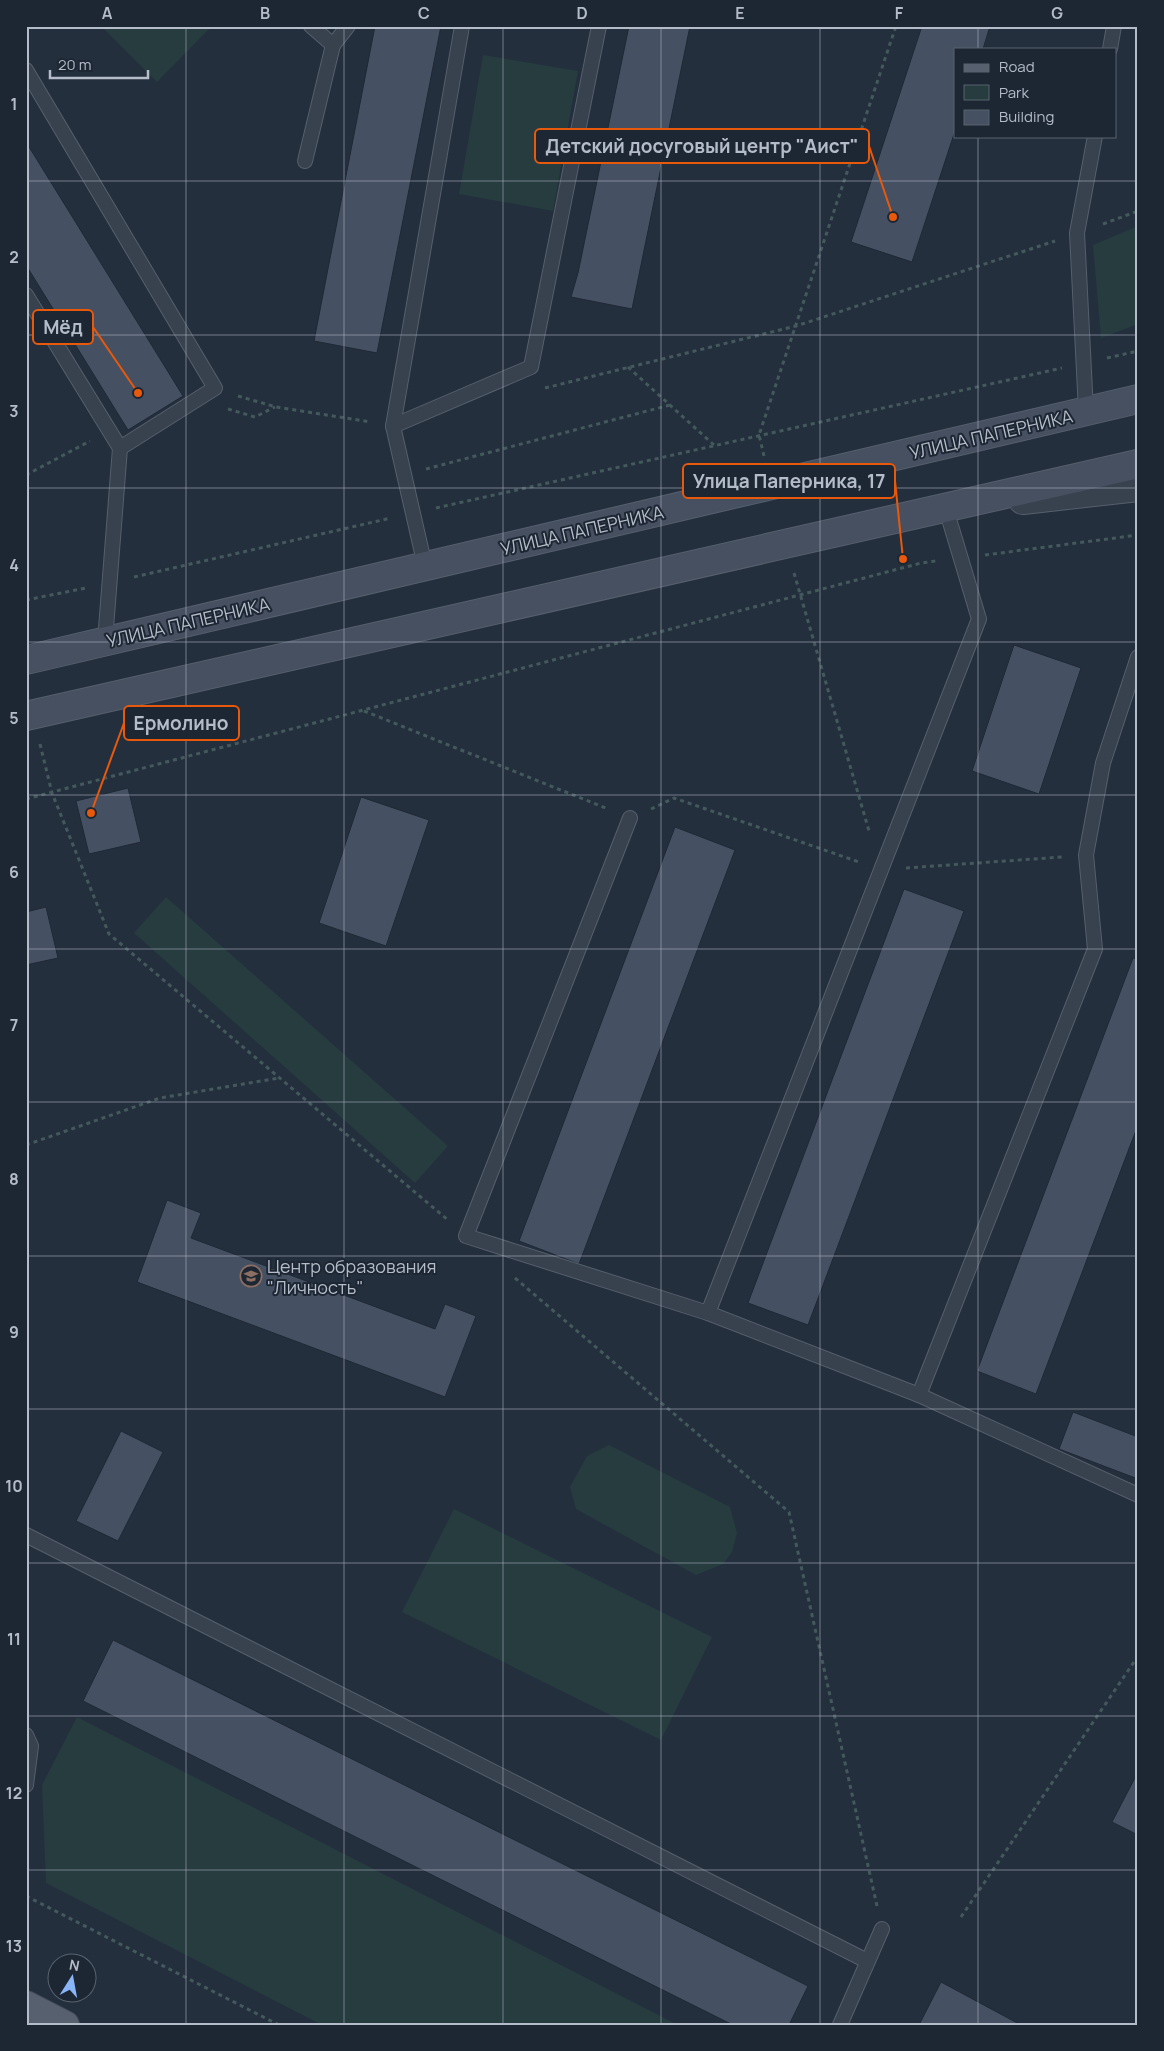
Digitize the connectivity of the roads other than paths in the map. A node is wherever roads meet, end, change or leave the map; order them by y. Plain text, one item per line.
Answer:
1 (311, 26) edge
2 (348, 26) edge
3 (462, 26) edge
4 (599, 26) edge
5 (1114, 26) edge
6 (333, 45) junction
7 (1110, 48) edge
8 (26, 70) edge
9 (1095, 138) edge
10 (305, 161) dead end
11 (26, 295) edge
12 (1138, 399) edge
13 (1086, 411) junction
14 (393, 426) junction
15 (120, 448) junction
16 (1138, 464) edge
17 (1138, 487) edge
18 (946, 509) junction
19 (425, 566) junction
20 (105, 641) junction
21 (1138, 657) edge
22 (26, 660) edge
23 (26, 716) edge
24 (630, 818) road end
25 (708, 1313) junction
26 (919, 1395) junction
27 (1138, 1495) edge
28 (26, 1535) edge
29 (26, 1736) edge
30 (26, 1785) edge
31 (882, 1928) road end
32 (867, 1961) junction
33 (26, 2005) edge
34 (65, 2025) edge
35 (840, 2025) edge

1 - 6 lane
2 - 6 lane
3 - 14 lane
4 - 14 lane
5 - 7 lane
6 - 10 lane
8 - 15 lane
9 - 13 lane
11 - 15 lane
12 - 13 main road, УЛИЦА ПАПЕРНИКА
13 - 19 main road, УЛИЦА ПАПЕРНИКА
14 - 19 lane
15 - 20 lane
16 - 18 main road
17 - 18 street
18 - 23 main road
18 - 25 lane
19 - 20 main road, УЛИЦА ПАПЕРНИКА
20 - 22 main road, УЛИЦА ПАПЕРНИКА
21 - 26 lane
24 - 25 lane
25 - 26 lane
26 - 27 lane
28 - 32 lane
29 - 30 lane
31 - 32 lane
32 - 35 lane
33 - 34 main road

